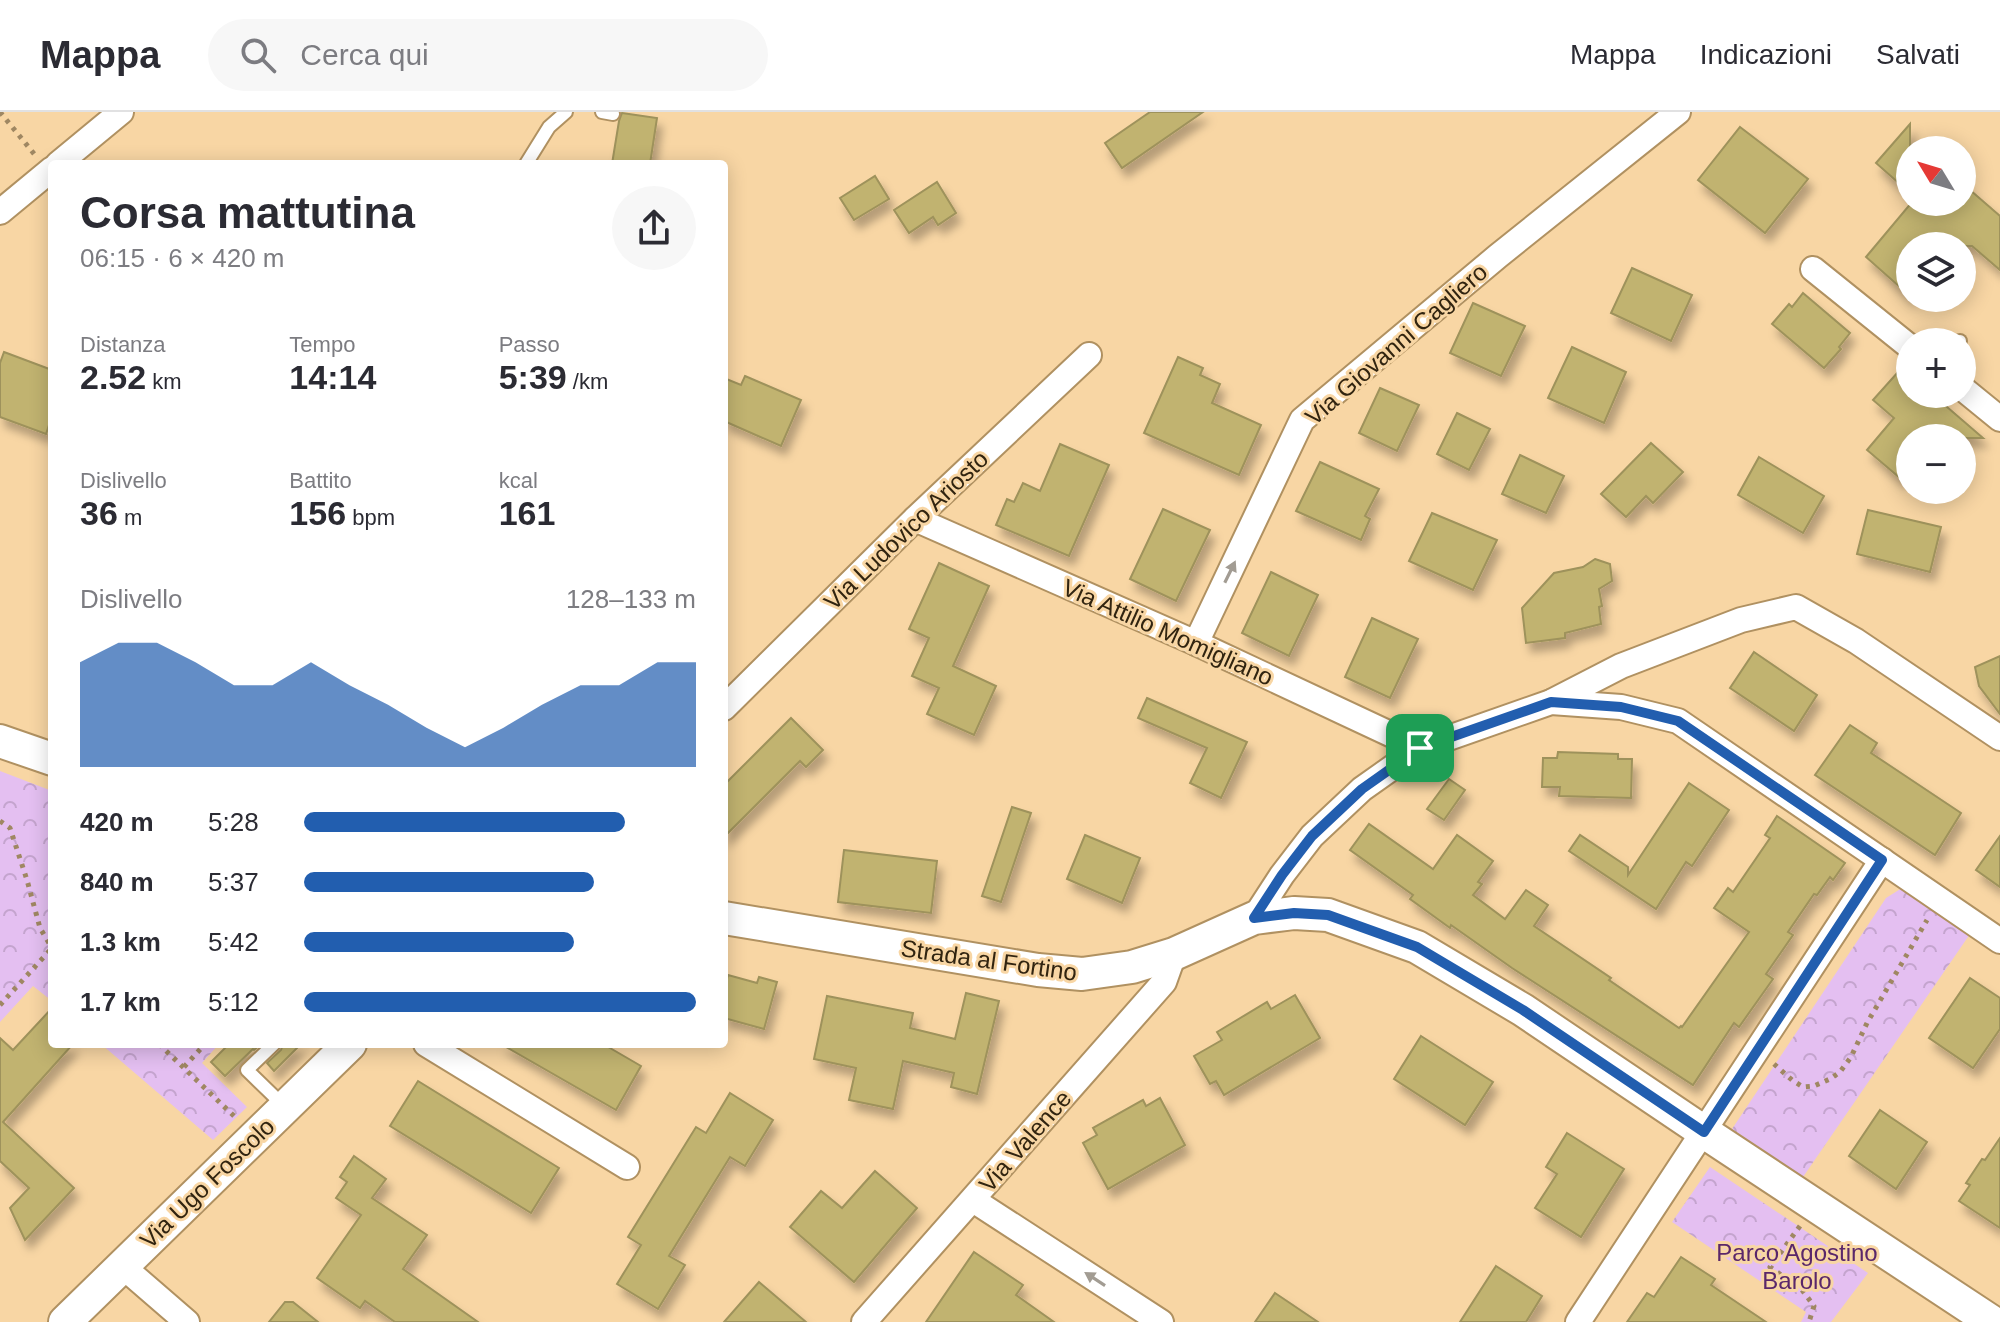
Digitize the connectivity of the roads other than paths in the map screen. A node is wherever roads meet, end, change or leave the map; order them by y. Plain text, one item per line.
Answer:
1 (121, 112) edge
2 (566, 112) edge
3 (1678, 112) edge
4 (63, 160) edge
5 (528, 160) edge
6 (48, 172) edge
7 (0, 212) edge
8 (1813, 269) dead end
9 (1896, 336) edge
10 (1089, 355) dead end
11 (1976, 399) edge
12 (2000, 419) edge
13 (915, 519) junction
14 (1196, 643) junction
15 (1551, 702) junction
16 (728, 704) edge
17 (2000, 738) edge
18 (0, 741) edge
19 (1420, 748) junction
20 (48, 758) edge
21 (1882, 860) junction
22 (1254, 918) junction
23 (728, 919) edge
24 (2000, 941) edge
25 (1174, 954) junction
26 (270, 1048) edge
27 (344, 1048) edge
28 (433, 1048) edge
29 (285, 1107) junction
30 (1704, 1132) junction
31 (627, 1167) dead end
32 (973, 1200) junction
33 (121, 1265) junction
34 (65, 1322) edge
35 (187, 1322) edge
36 (864, 1322) edge
37 (1161, 1322) edge
38 (1578, 1322) edge
39 (1992, 1322) edge

1 - 4 street
2 - 5 lane
14 -> 3 street, Via Giovanni Cagliero
6 - 7 street
8 - 9 street
10 - 13 street, Via Ludovico Ariosto
11 - 12 street
13 - 14 street, Via Attilio Momigliano
13 - 16 street, Via Ludovico Ariosto
14 - 19 street, Via Attilio Momigliano
15 - 17 street
15 - 19 street
15 - 21 street
18 - 20 street
19 - 22 street
21 - 24 street
21 - 30 street
22 - 25 street, Strada al Fortino
22 - 30 street, Strada al Fortino
23 - 25 street, Strada al Fortino
25 - 32 street, Via Valence
26 - 29 lane
27 - 29 street, Via Ugo Foscolo
28 - 31 street
29 - 33 street, Via Ugo Foscolo
30 - 38 street
30 - 39 street, Strada al Fortino
32 - 36 street, Via Valence
37 -> 32 street
33 - 34 street, Via Ugo Foscolo
33 - 35 street

